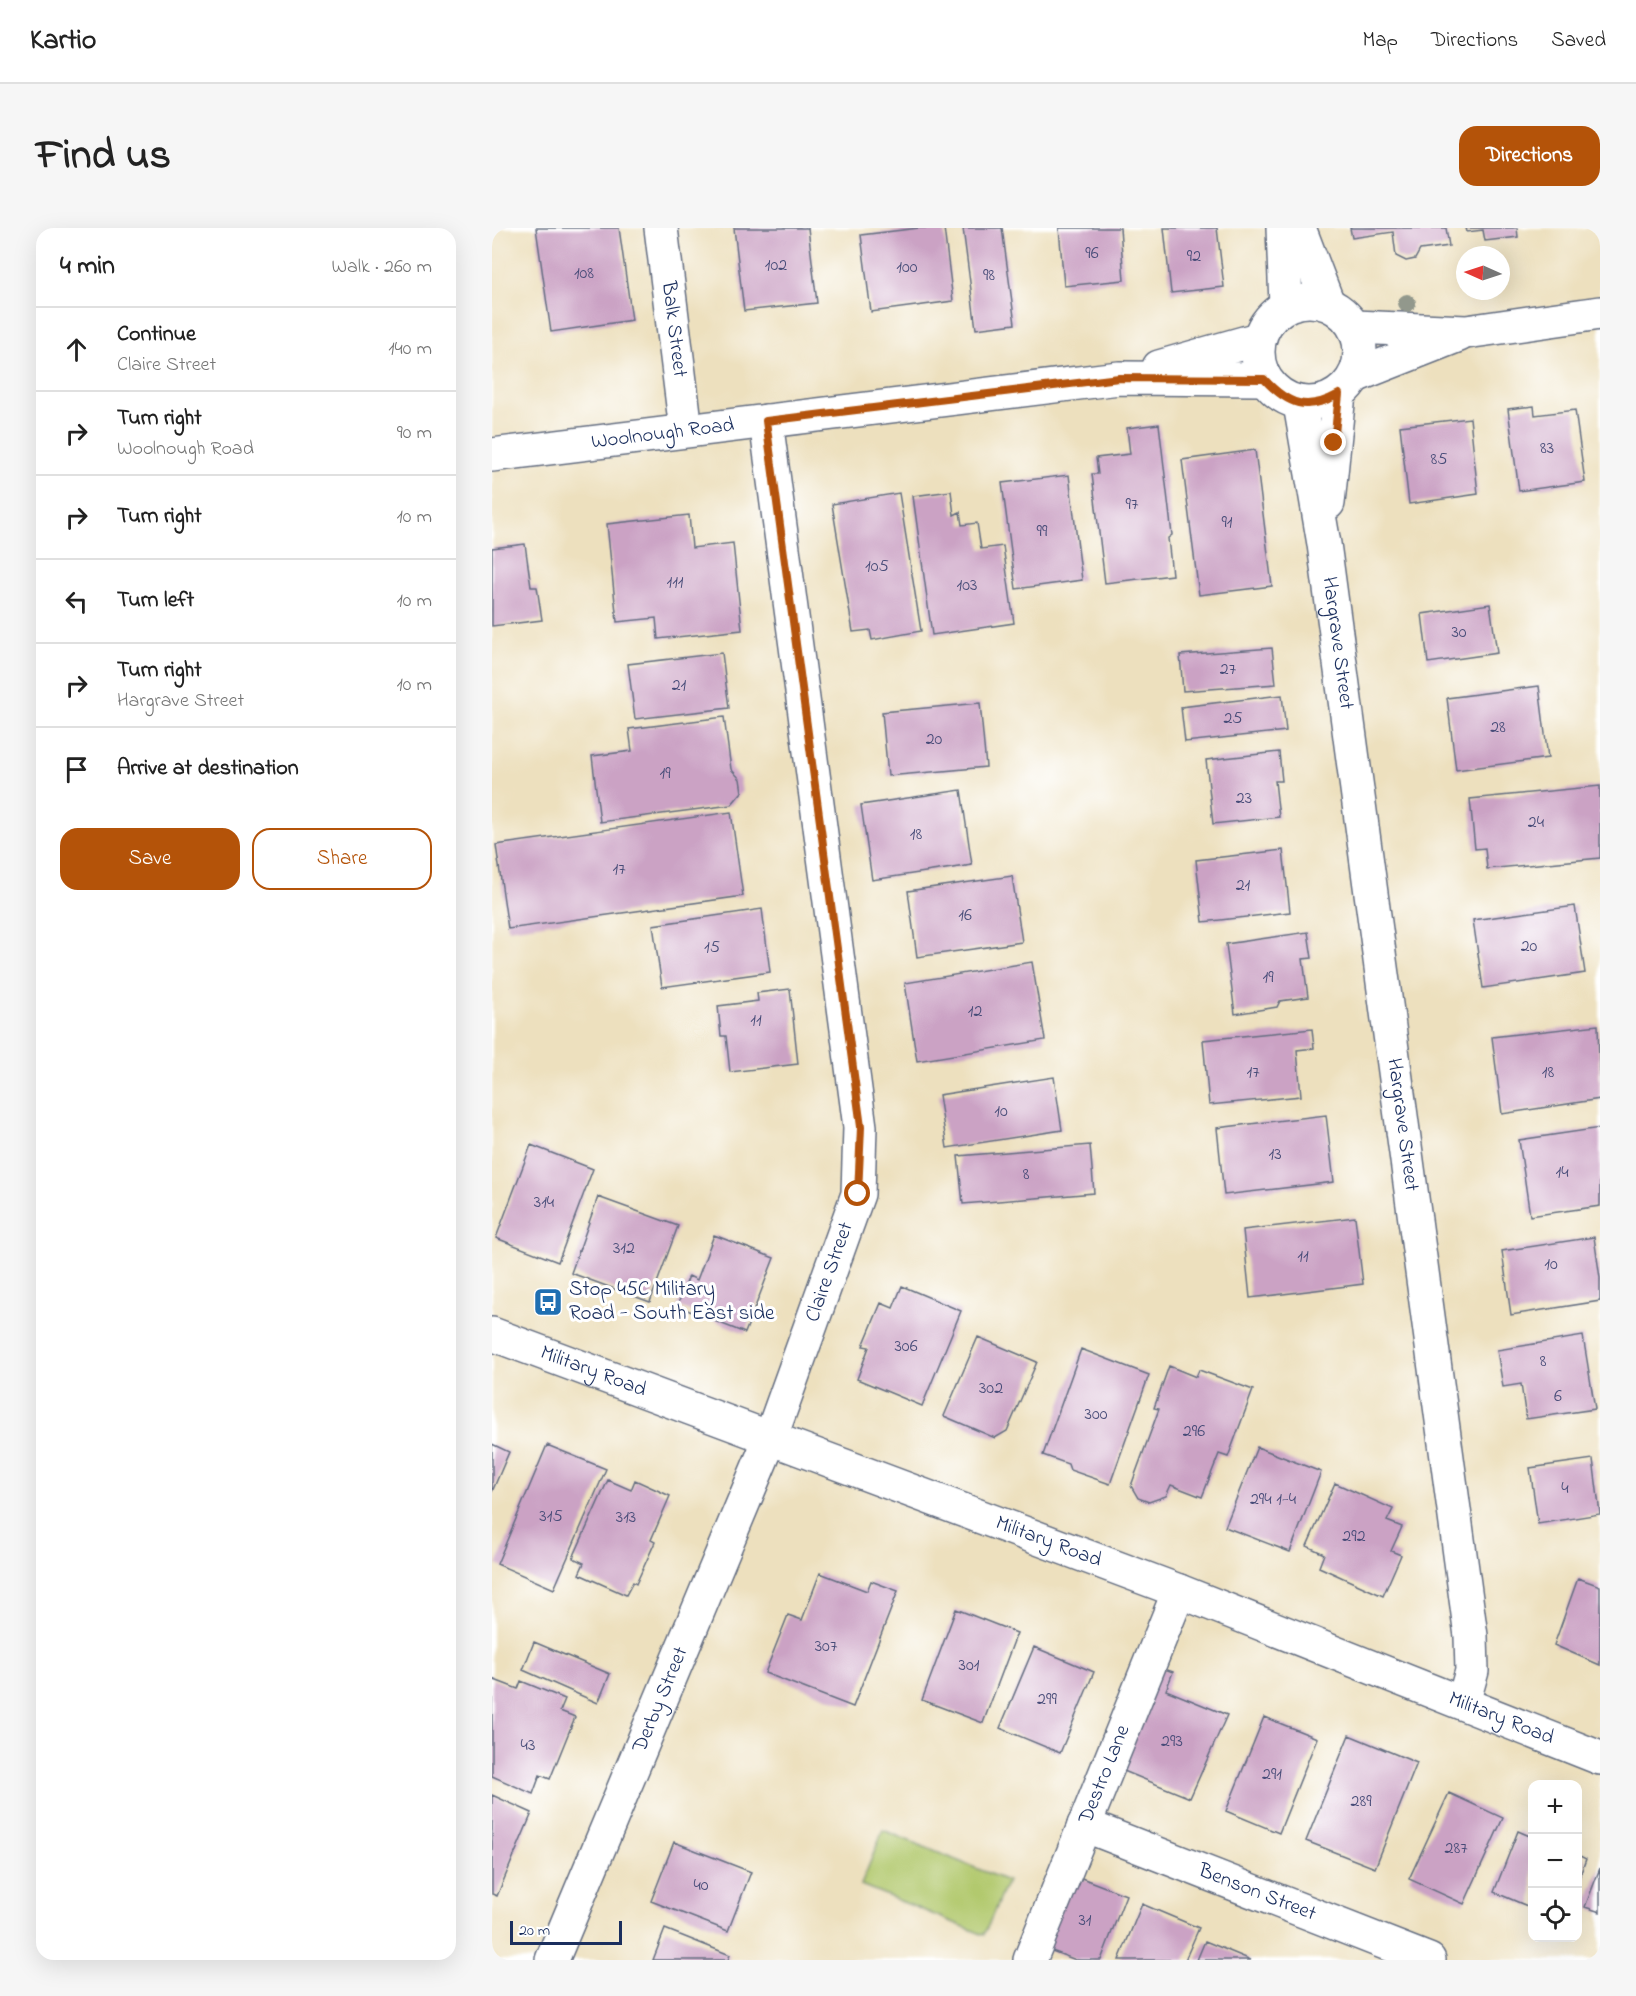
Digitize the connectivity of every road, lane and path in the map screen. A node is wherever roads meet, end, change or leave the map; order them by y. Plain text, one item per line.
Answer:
1 (661, 228) edge
2 (1283, 228) edge
3 (1299, 228) edge
4 (1328, 304) junction
5 (1286, 305) junction
6 (1600, 313) edge
7 (1354, 327) junction
8 (1466, 332) junction
9 (1258, 339) junction
10 (1119, 378) junction
11 (1264, 379) junction
12 (1347, 385) junction
13 (1300, 404) junction
14 (766, 421) junction
15 (686, 430) junction
16 (492, 455) edge
17 (1324, 544) junction
18 (492, 1334) edge
19 (770, 1439) junction
20 (1179, 1591) junction
21 (1463, 1703) junction
22 (1600, 1758) edge
23 (1084, 1825) junction
24 (552, 1960) edge
25 (1030, 1960) edge
26 (1429, 1960) edge

1 - 15 street, Balk Street
2 - 5 street
3 - 4 street
4 - 5 street
4 - 7 street
5 - 9 street
6 - 8 street
7 - 8 street
7 - 12 street
8 - 12 street
9 - 10 street, Woolnough Road
9 - 11 street
10 - 11 street, Woolnough Road
10 - 14 street, Woolnough Road
11 - 13 street
12 - 13 street
12 - 17 street, Hargrave Street
13 - 17 street, Hargrave Street
14 - 15 street, Woolnough Road
14 - 19 street, Claire Street
15 - 16 street, Woolnough Road
17 - 21 street, Hargrave Street
18 - 19 street, Military Road
19 - 20 street, Military Road
19 - 24 street, Derby Street
20 - 21 street, Military Road
20 - 23 street, Destro Lane
21 - 22 street, Military Road
23 - 25 street, Destro Lane
23 - 26 street, Benson Street

